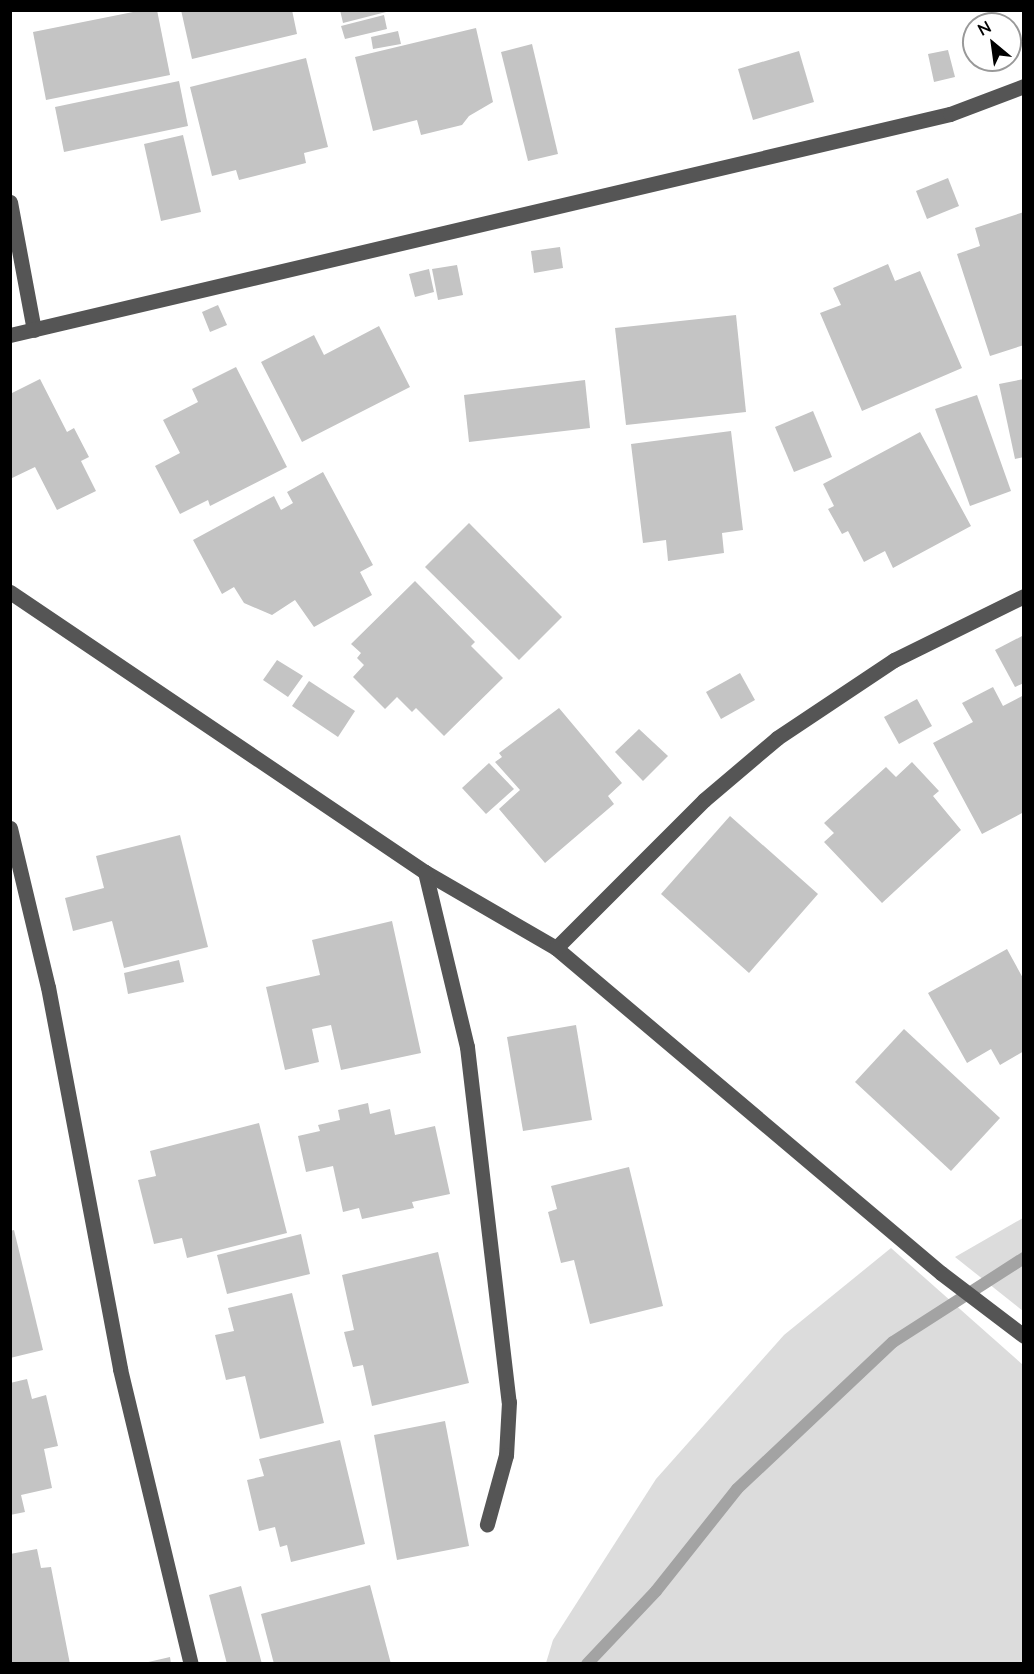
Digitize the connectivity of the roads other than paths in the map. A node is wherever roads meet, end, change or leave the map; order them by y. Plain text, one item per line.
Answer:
1 (1023, 86) edge
2 (10, 202) edge
3 (34, 330) junction
4 (10, 335) edge
5 (10, 592) edge
6 (1023, 596) edge
7 (10, 828) edge
8 (425, 872) junction
9 (556, 948) junction
10 (1023, 1336) edge
11 (487, 1524) dead end
12 (191, 1664) edge

1 - 3 street
2 - 3 street
3 - 4 street
5 - 8 street
6 - 9 street
7 - 12 street
8 - 9 street
8 - 11 street
9 - 10 street

